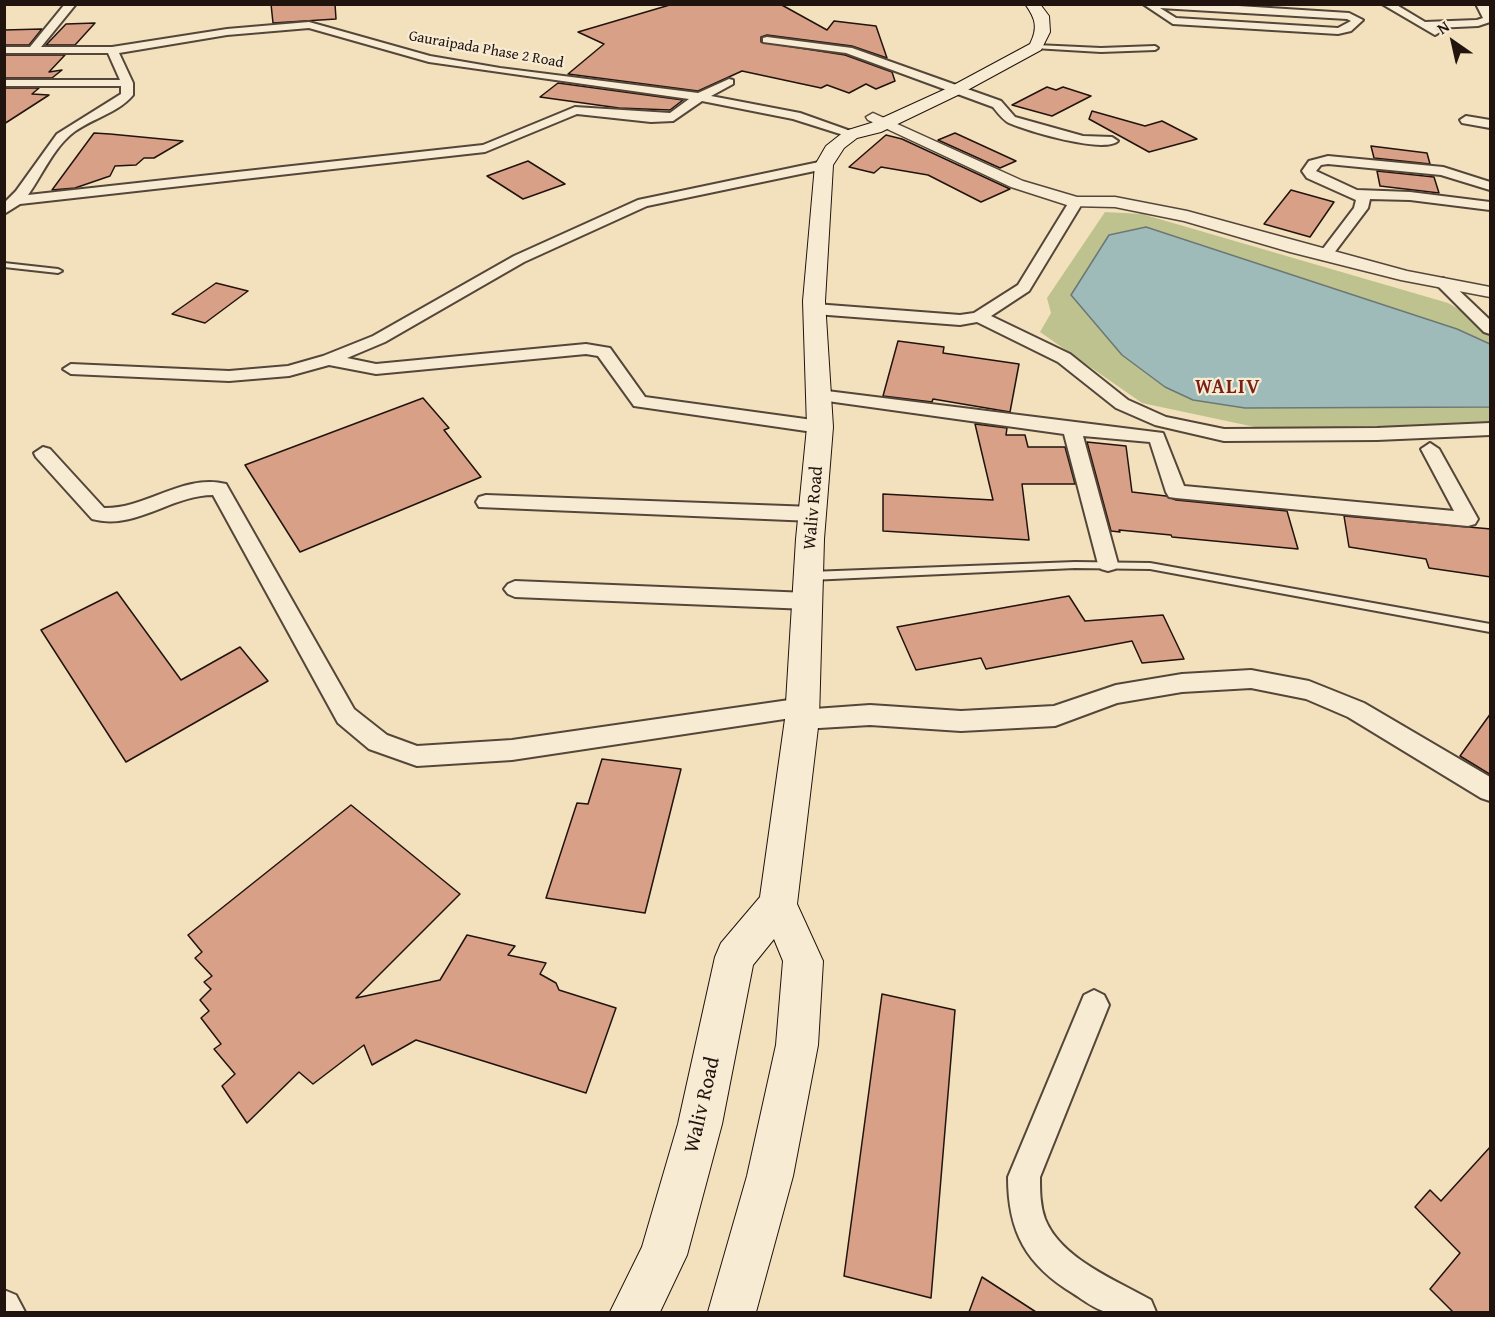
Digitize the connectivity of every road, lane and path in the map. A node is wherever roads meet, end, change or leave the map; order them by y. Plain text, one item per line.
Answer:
1 (71, 4) edge
2 (1032, 4) edge
3 (1148, 4) edge
4 (1387, 4) edge
5 (1480, 4) edge
6 (1423, 26) junction
7 (1025, 30) dead end
8 (1440, 36) dead end
9 (767, 40) dead end
10 (1036, 47) junction
11 (1155, 48) dead end
12 (4, 50) edge
13 (112, 50) junction
14 (32, 51) junction
15 (729, 82) dead end
16 (4, 83) edge
17 (127, 83) junction
18 (949, 88) junction
19 (700, 97) junction
20 (1466, 120) dead end
21 (1491, 124) edge
22 (869, 126) junction
23 (1112, 141) dead end
24 (824, 165) junction
25 (1491, 186) edge
26 (1359, 194) junction
27 (20, 200) junction
28 (1076, 202) junction
29 (1491, 206) edge
30 (4, 210) edge
31 (1326, 254) junction
32 (4, 265) edge
33 (58, 271) dead end
34 (1443, 283) junction
35 (1491, 291) edge
36 (814, 309) junction
37 (979, 317) junction
38 (1491, 329) edge
39 (329, 360) junction
40 (71, 369) dead end
41 (819, 395) junction
42 (820, 427) junction
43 (1072, 429) junction
44 (1491, 429) edge
45 (1430, 449) dead end
46 (43, 453) dead end
47 (486, 502) dead end
48 (813, 514) junction
49 (1108, 564) junction
50 (515, 589) dead end
51 (808, 589) junction
52 (1491, 628) edge
53 (802, 713) junction
54 (1491, 790) edge
55 (778, 904) junction
56 (1094, 1005) dead end
57 (4, 1307) edge
58 (8, 1312) edge
59 (634, 1312) edge
60 (732, 1312) edge
61 (1139, 1312) edge

1 - 14 street
2 - 10 main road
3 - 3 street
4 - 6 street
5 - 6 street
6 - 8 street
7 - 18 main road
9 - 18 street
10 - 11 lane
10 - 18 main road
12 - 14 street, Gauraipada Phase 2 Road
13 - 14 street, Gauraipada Phase 2 Road
13 - 17 street
13 - 19 street, Gauraipada Phase 2 Road
15 - 19 street
16 - 17 street
17 - 27 street
18 - 22 main road
18 - 23 street
19 - 22 street, Gauraipada Phase 2 Road
19 - 27 street
20 - 21 street
22 - 24 main road
22 - 28 street
24 - 36 main road, Waliv Road
24 - 39 street
25 - 26 street
26 - 29 street
26 - 31 street
27 - 30 street
28 - 31 street
28 - 37 street
31 - 34 street
32 - 33 lane
34 - 35 street
34 - 38 street
36 - 37 street
36 - 41 main road, Waliv Road
37 - 44 street
39 - 40 street
39 - 42 street
41 - 42 main road, Waliv Road
41 - 43 street
42 - 48 main road, Waliv Road
43 - 45 street
43 - 49 street
46 - 53 street
47 - 48 street
48 - 51 main road, Waliv Road
49 - 51 lane
49 - 52 lane
50 - 51 street
51 - 53 main road, Waliv Road
53 - 54 street
53 - 55 main road, Waliv Road
55 - 59 main road, Waliv Road
55 - 60 main road
56 - 61 street
57 - 58 street

